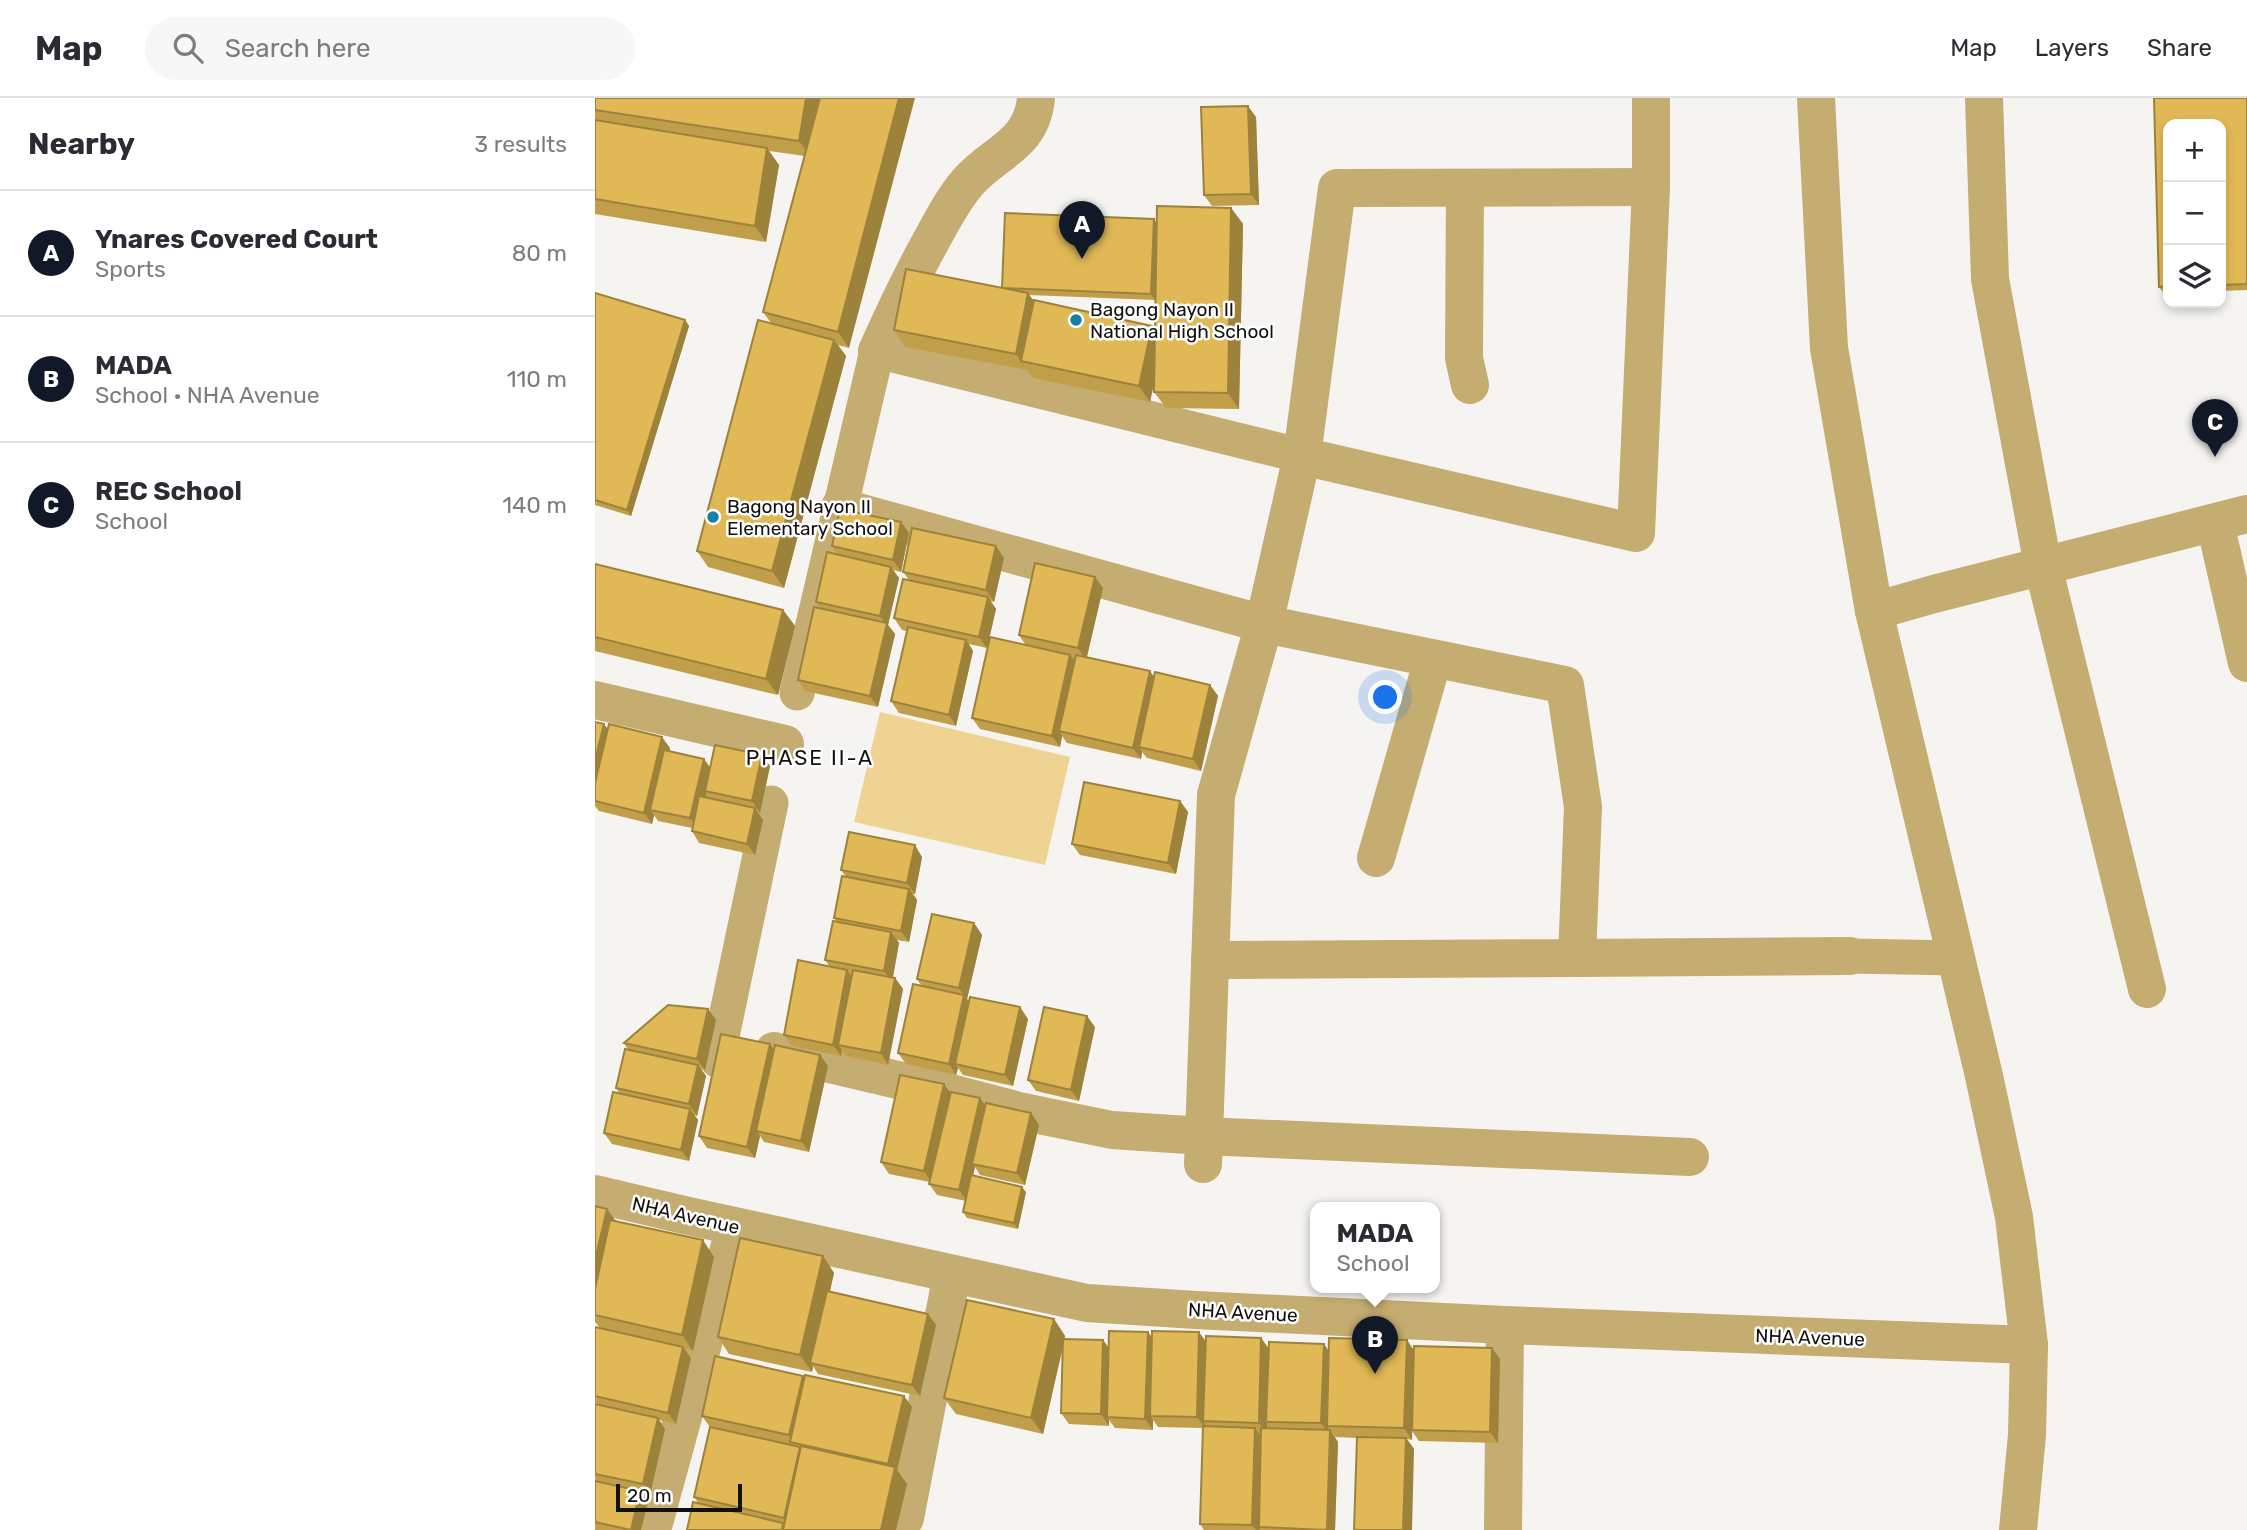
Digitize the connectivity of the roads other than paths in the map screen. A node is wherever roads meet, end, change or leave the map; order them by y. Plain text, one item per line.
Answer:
1 (1036, 98) edge
2 (1651, 98) edge
3 (1815, 98) edge
4 (1984, 98) edge
5 (1651, 187) junction
6 (1465, 188) junction
7 (877, 351) junction
8 (1470, 385) dead end
9 (1302, 456) junction
10 (840, 507) junction
11 (2231, 519) edge
12 (2043, 566) junction
13 (1874, 611) junction
14 (1264, 624) junction
15 (1433, 659) junction
16 (2247, 663) edge
17 (797, 693) edge
18 (595, 700) edge
19 (785, 744) dead end
20 (771, 803) dead end
21 (1376, 858) dead end
22 (1850, 956) joint
23 (1577, 958) junction
24 (1957, 958) junction
25 (1210, 960) junction
26 (2147, 989) dead end
27 (720, 1050) joint
28 (1203, 1150) junction
29 (1690, 1157) dead end
30 (595, 1194) edge
31 (735, 1227) junction
32 (952, 1274) junction
33 (1505, 1325) junction
34 (2029, 1345) junction
35 (905, 1518) dead end
36 (652, 1530) edge
37 (1503, 1530) edge
38 (2018, 1530) edge

1 - 7 street
2 - 5 street
3 - 13 street
4 - 12 street
5 - 6 street
5 - 9 street
6 - 8 street
6 - 9 street
7 - 9 street
7 - 10 street
9 - 14 street
10 - 14 street
10 - 17 street
11 - 12 street
11 - 16 street
12 - 13 street
12 - 26 street
13 - 24 street
14 - 15 street
14 - 25 street
15 - 21 street
15 - 23 street
18 - 19 street
20 - 27 street
22 - 23 street
22 - 24 street
23 - 25 street
24 - 34 street
25 - 28 street
27 - 28 street
28 - 29 street
30 - 31 street, NHA Avenue
31 - 32 street, NHA Avenue
31 - 36 street
32 - 33 street, NHA Avenue
32 - 35 street
33 - 34 street, NHA Avenue
33 - 37 street
34 - 38 street

